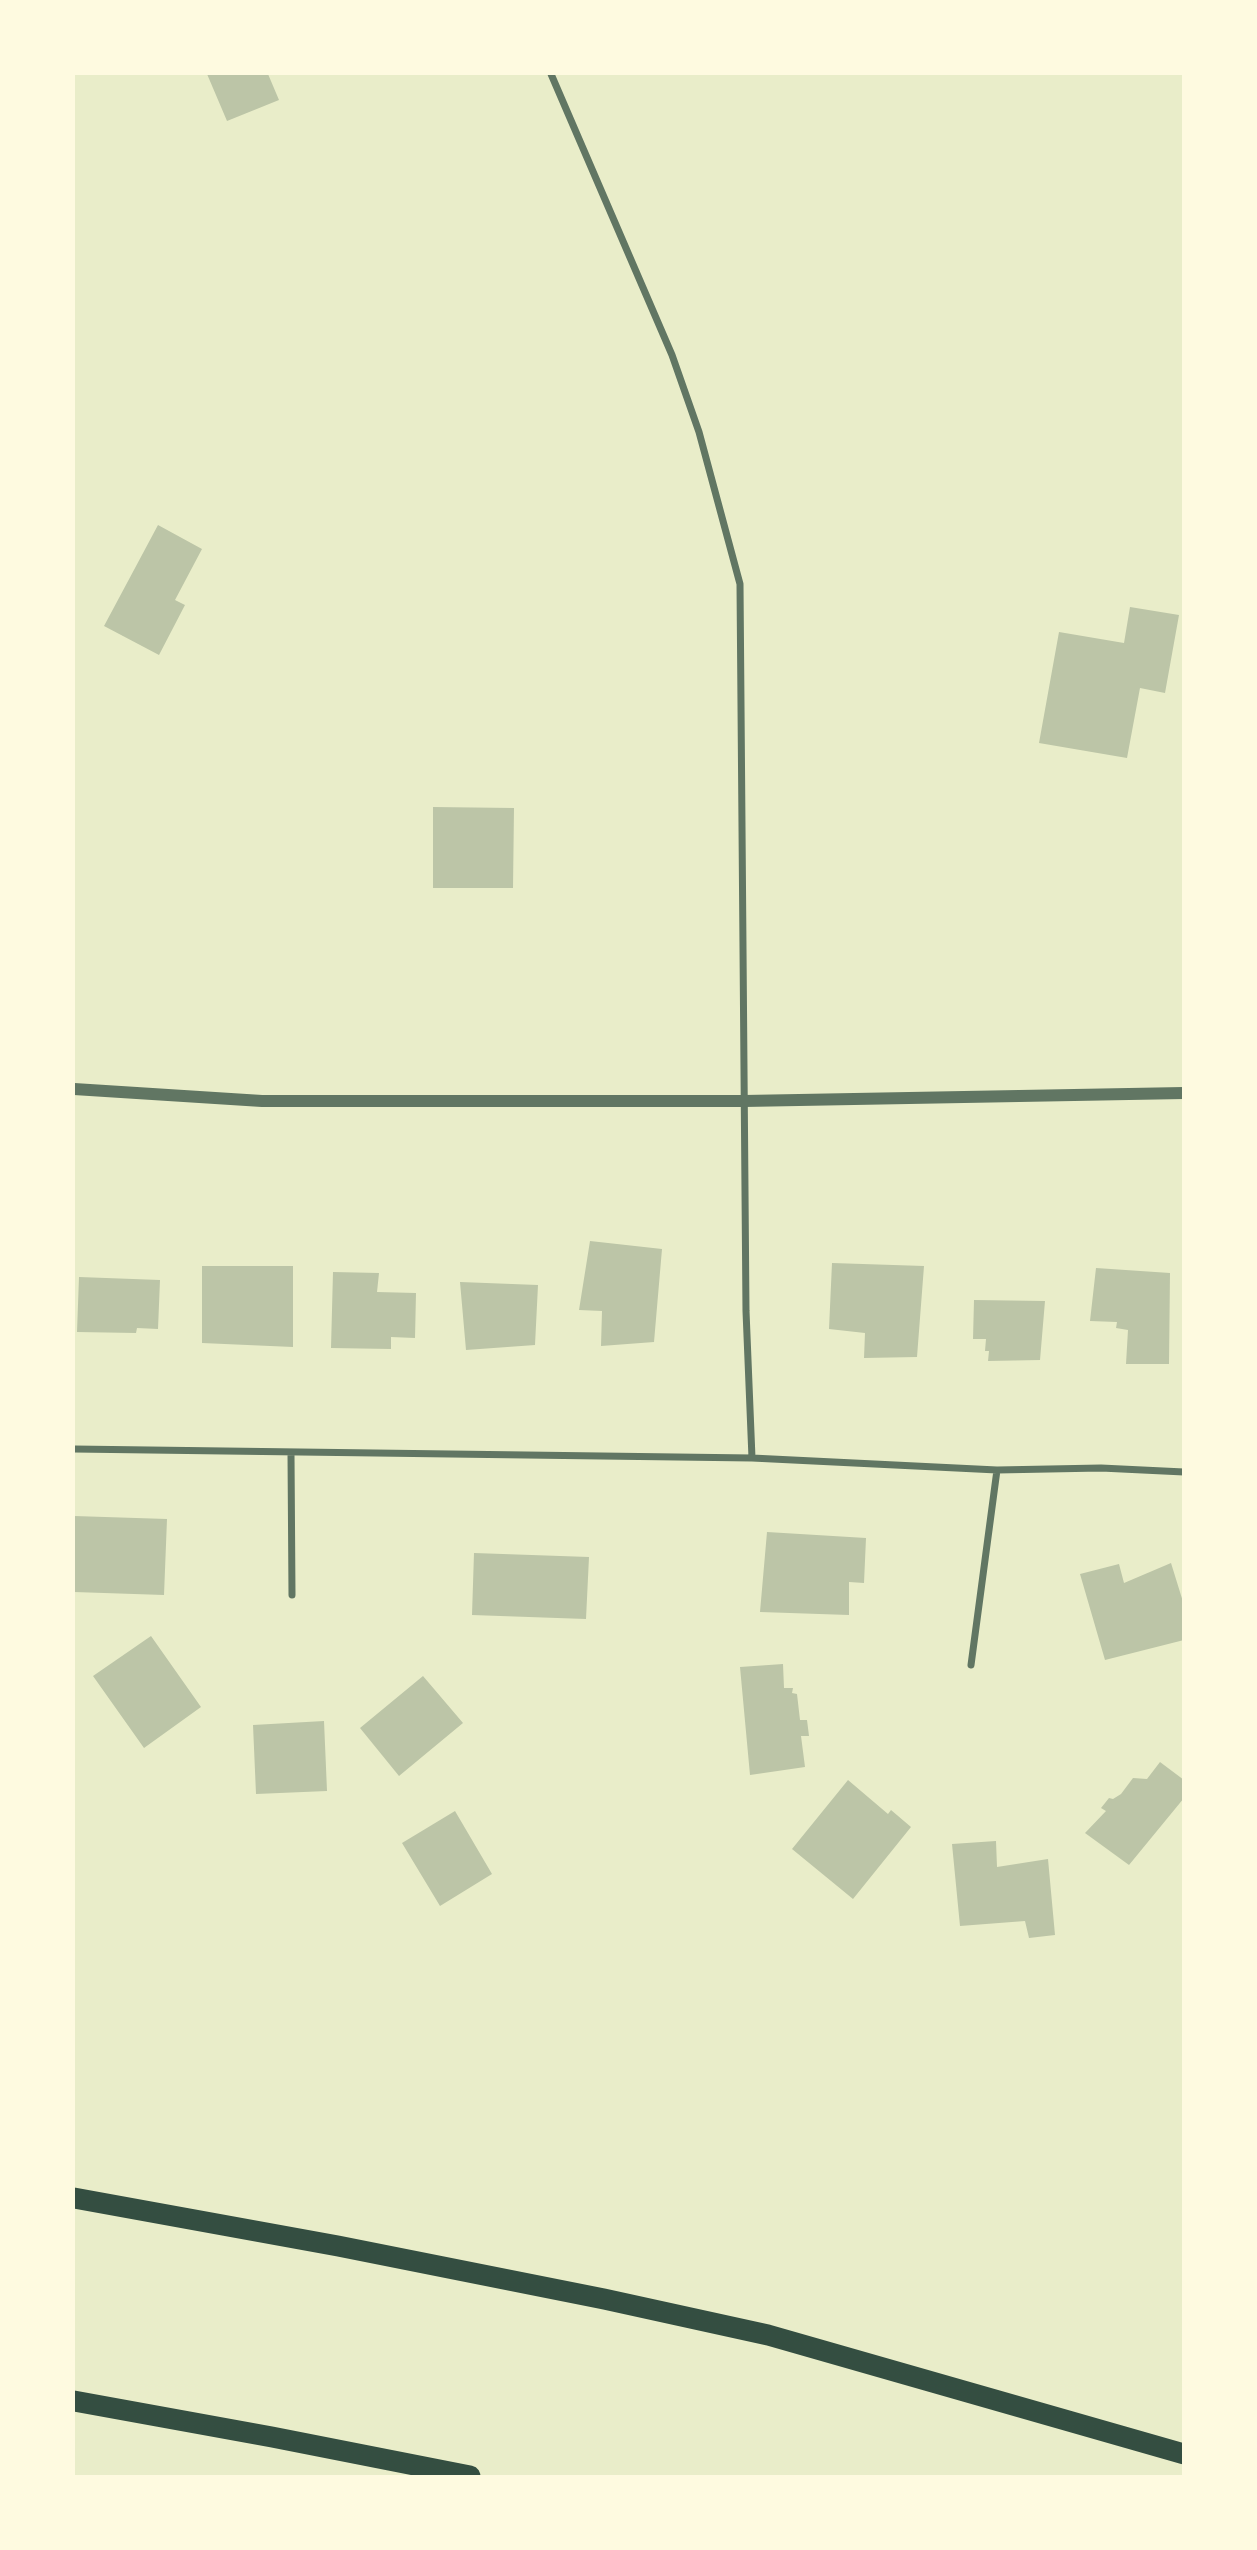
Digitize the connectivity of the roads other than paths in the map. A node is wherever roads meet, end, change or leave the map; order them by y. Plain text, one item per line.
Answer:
1 (551, 74) edge
2 (74, 1089) edge
3 (1184, 1093) edge
4 (744, 1101) junction
5 (74, 1450) edge
6 (291, 1454) junction
7 (752, 1458) junction
8 (997, 1470) junction
9 (1184, 1472) edge
10 (292, 1595) dead end
11 (971, 1665) dead end
12 (74, 2198) edge
13 (74, 2401) edge
14 (1184, 2454) edge
15 (470, 2476) edge

1 - 4 street
2 - 4 street
3 - 4 street
4 - 7 street
5 - 6 street
6 - 7 street
6 - 10 street
7 - 8 street
8 - 9 street
8 - 11 street
12 - 14 highway
13 - 15 highway

